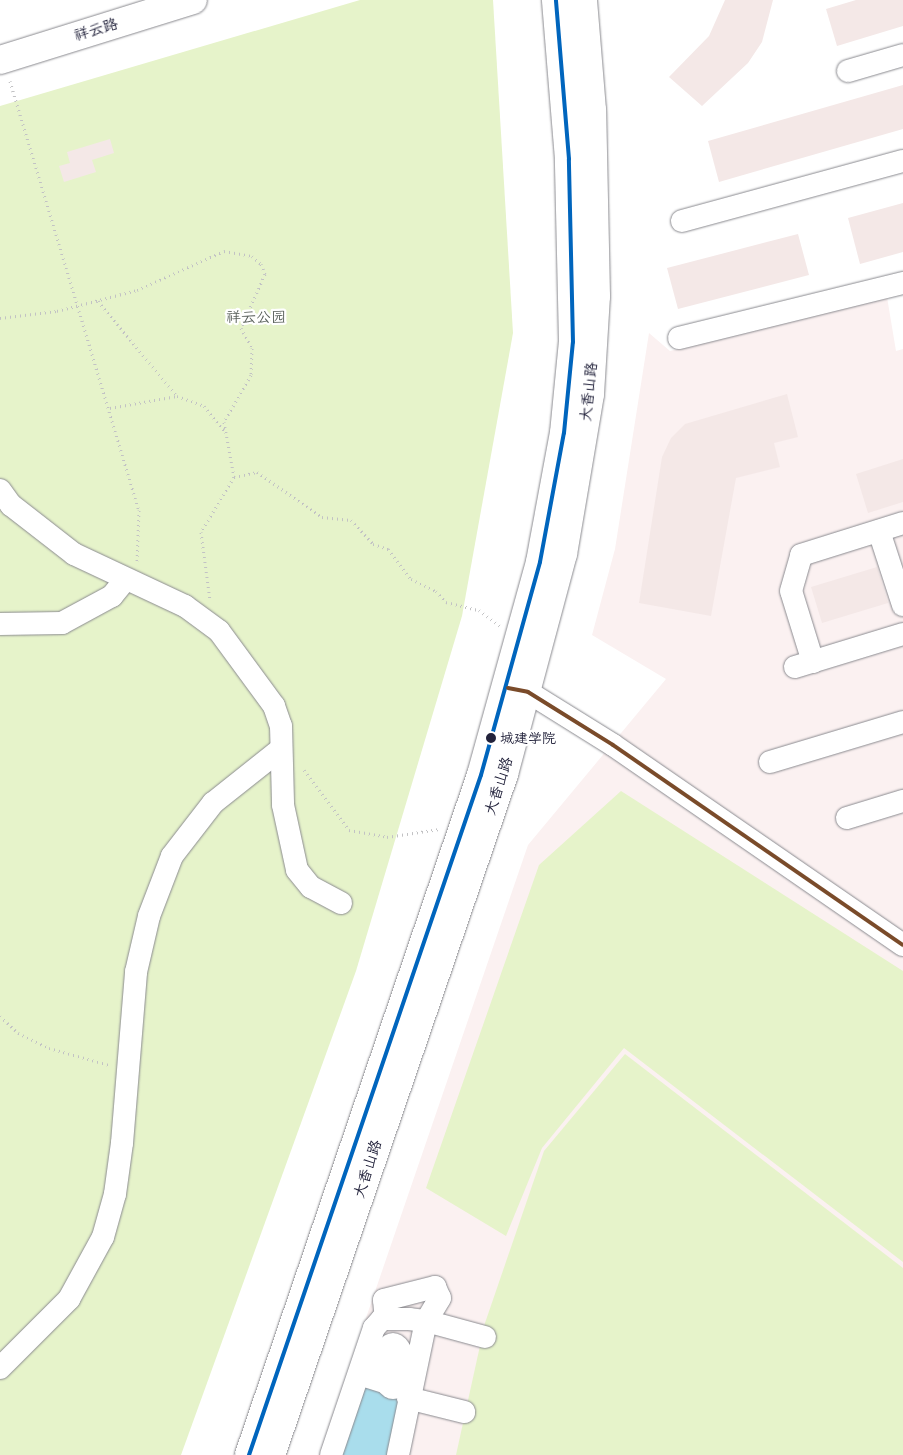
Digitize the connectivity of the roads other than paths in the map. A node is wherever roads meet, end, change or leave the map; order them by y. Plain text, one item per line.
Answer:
1 (193, 0) edge
2 (556, 0) edge
3 (583, 0) edge
4 (903, 55) edge
5 (1, 58) edge
6 (848, 71) dead end
7 (903, 162) edge
8 (682, 221) dead end
9 (903, 283) edge
10 (679, 338) dead end
11 (0, 490) edge
12 (903, 523) edge
13 (879, 531) junction
14 (124, 581) junction
15 (903, 605) edge
16 (0, 624) edge
17 (903, 634) edge
18 (518, 690) junction
19 (903, 722) edge
20 (281, 749) junction
21 (770, 762) dead end
22 (903, 801) edge
23 (847, 818) dead end
24 (341, 903) dead end
25 (903, 945) edge
26 (393, 1319) junction
27 (426, 1321) junction
28 (485, 1338) dead end
29 (390, 1357) junction
30 (0, 1368) edge
31 (359, 1374) junction
32 (409, 1394) junction
33 (464, 1412) dead end
34 (249, 1455) edge
35 (271, 1455) edge
36 (331, 1455) edge
37 (398, 1455) edge

1 - 5 main road, 祥云路
2 - 18 main road, 大香山路
3 - 18 main road, 大香山路
4 - 6 street
7 - 8 street
9 - 10 street
11 - 14 street
12 - 13 street
13 - 15 street
13 - 17 street
14 - 16 street
14 - 20 street
18 - 25 street
18 - 34 main road, 大香山路
18 - 35 main road, 大香山路
19 - 21 street
20 - 24 street
20 - 30 street
22 - 23 street
26 - 27 street
26 - 27 street
26 - 29 street
27 - 28 street
27 - 29 street
29 - 31 street
29 - 31 street
29 - 32 street
31 - 36 street
32 - 33 street
32 - 37 street

